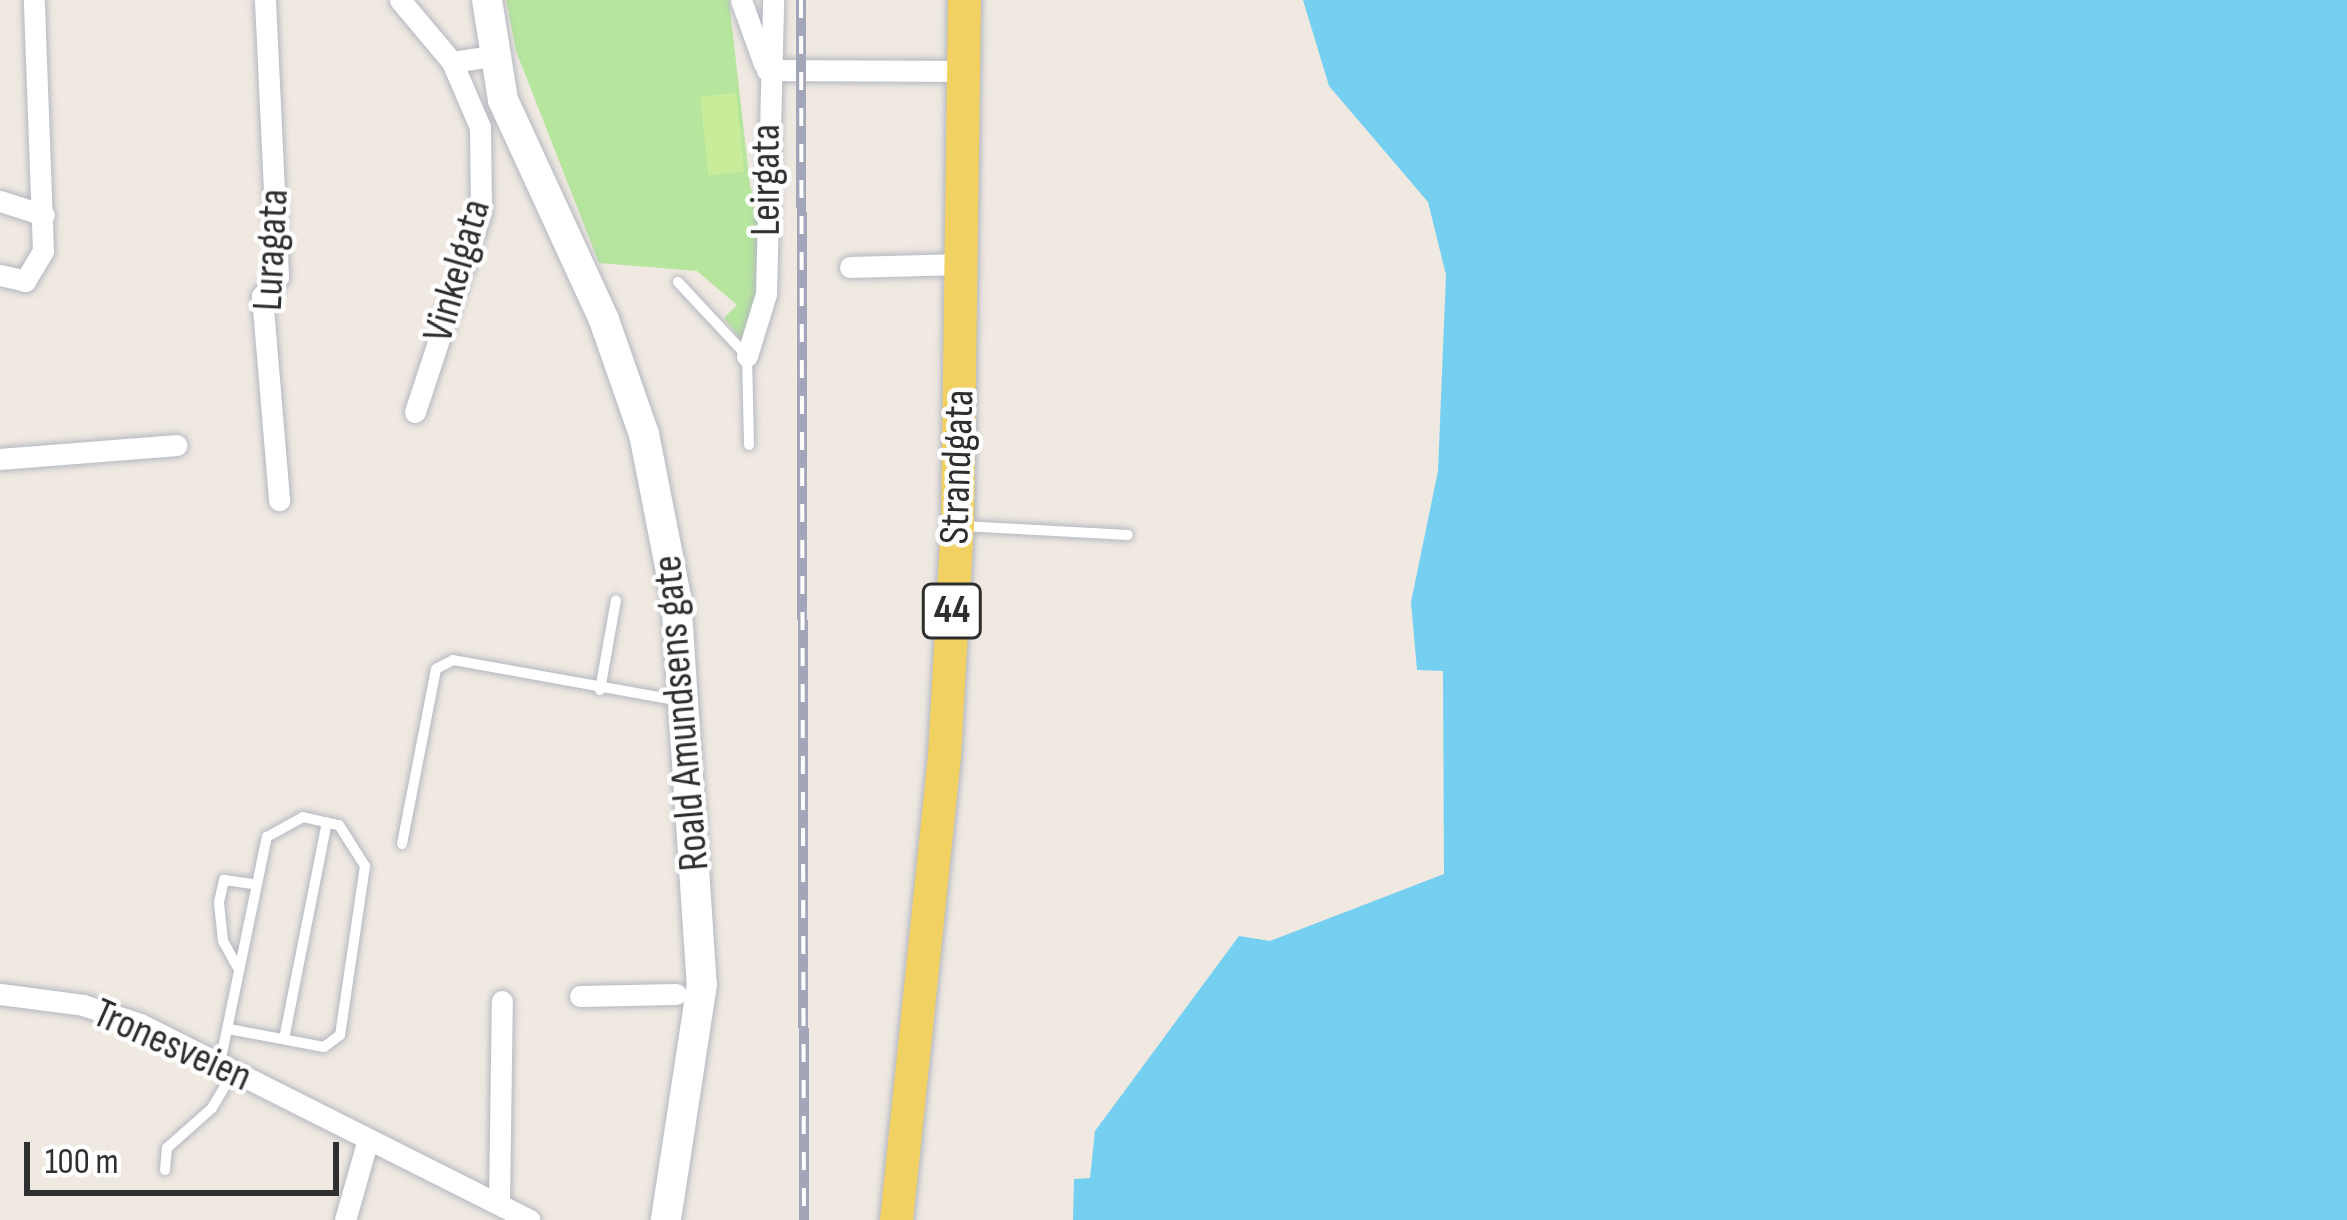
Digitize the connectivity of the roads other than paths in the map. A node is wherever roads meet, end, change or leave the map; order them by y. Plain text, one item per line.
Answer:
1 (265, 0) edge
2 (400, 0) edge
3 (487, 0) edge
4 (741, 0) edge
5 (772, 0) edge
6 (964, 0) edge
7 (29, 2) edge
8 (499, 55) junction
9 (452, 62) junction
10 (767, 70) junction
11 (964, 71) junction
12 (0, 201) edge
13 (44, 215) junction
14 (962, 264) junction
15 (850, 267) dead end
16 (0, 275) edge
17 (678, 282) dead end
18 (747, 356) junction
19 (415, 412) dead end
20 (176, 445) dead end
21 (749, 445) dead end
22 (0, 459) edge
23 (279, 500) dead end
24 (957, 525) junction
25 (1128, 535) dead end
26 (616, 600) dead end
27 (600, 690) junction
28 (685, 701) junction
29 (327, 822) junction
30 (402, 844) dead end
31 (253, 884) junction
32 (238, 968) junction
33 (0, 994) edge
34 (676, 994) dead end
35 (580, 996) dead end
36 (502, 1001) dead end
37 (229, 1028) junction
38 (284, 1039) junction
39 (227, 1067) junction
40 (368, 1139) junction
41 (165, 1170) dead end
42 (499, 1204) junction
43 (345, 1220) edge
44 (529, 1220) edge
45 (666, 1220) edge
46 (896, 1220) edge

1 - 23 street, Luragata
2 - 9 street, Vinkelgata
3 - 8 street, Roald Amundsens gate
4 - 10 street
5 - 10 street, Leirgata
6 - 11 main road, Strandgata / 44
7 - 13 street
8 - 9 street
8 - 28 street, Roald Amundsens gate
9 - 19 street, Vinkelgata
10 - 11 street
10 - 18 street, Leirgata
11 - 14 main road, Strandgata / 44
12 - 13 street
13 - 16 street
14 - 15 street
14 - 24 main road, Strandgata / 44
17 - 18 lane
18 - 21 lane
20 - 22 street
24 - 25 lane
24 - 46 main road, Strandgata / 44
26 - 27 lane
27 - 28 lane
27 - 30 lane
28 - 45 street, Roald Amundsens gate
29 - 31 lane
29 - 38 lane
29 - 38 lane
31 - 32 lane
31 - 32 lane
32 - 37 lane
33 - 39 street, Tronesveien
34 - 35 street
36 - 42 street
37 - 38 lane
37 - 39 lane
39 - 40 street, Tronesveien
39 - 41 lane
40 - 42 street, Tronesveien
40 - 43 street
42 - 44 street, Tronesveien

